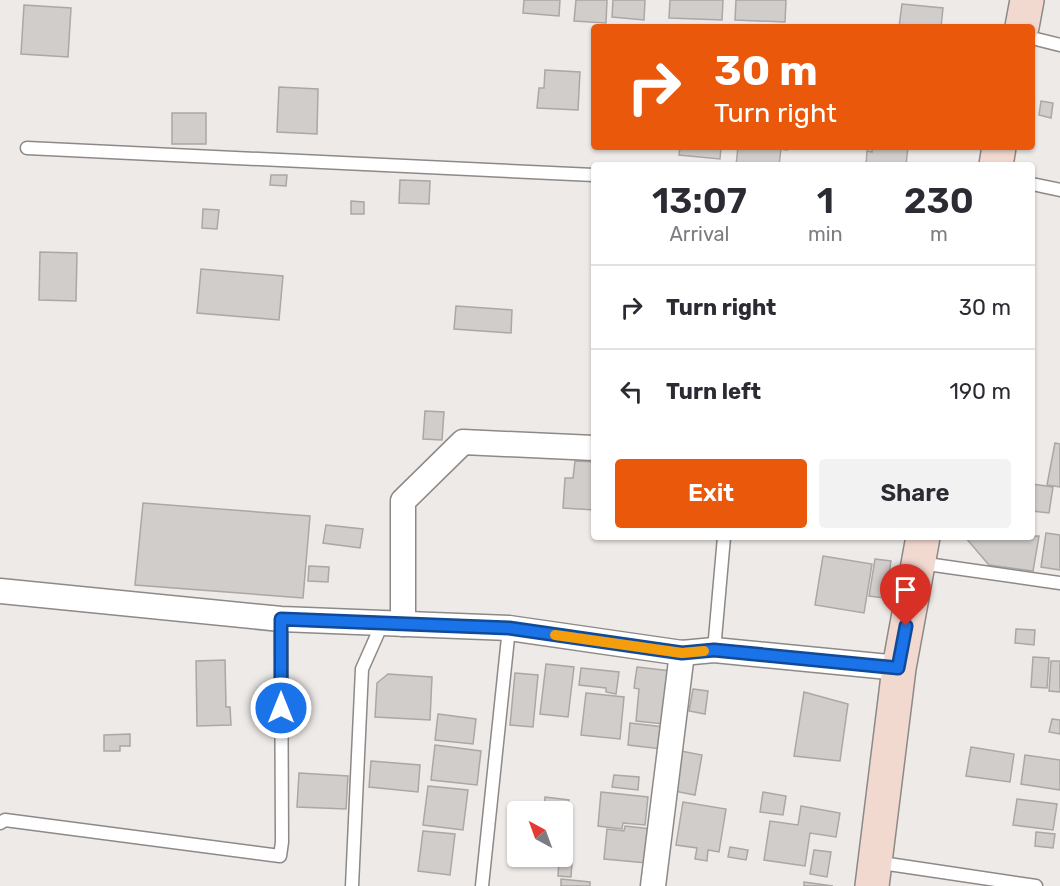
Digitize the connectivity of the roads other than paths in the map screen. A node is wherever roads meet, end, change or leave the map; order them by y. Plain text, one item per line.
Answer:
1 (1027, 0) edge
2 (1023, 24) edge
3 (1035, 39) edge
4 (1060, 45) edge
5 (27, 148) dead end
6 (591, 175) edge
7 (1035, 185) edge
8 (1060, 190) edge
9 (591, 448) edge
10 (724, 540) edge
11 (921, 550) edge
12 (1060, 583) edge
13 (0, 591) edge
14 (281, 619) junction
15 (393, 624) junction
16 (509, 628) junction
17 (714, 650) junction
18 (682, 653) junction
19 (898, 668) junction
20 (0, 823) edge
21 (873, 874) edge
22 (352, 886) edge
23 (482, 886) edge
24 (653, 886) edge
25 (1036, 886) edge

1 - 2 street
3 - 4 lane
5 - 6 lane
7 - 8 lane
9 - 15 street
10 - 17 lane
11 - 12 lane
11 - 19 street
13 - 14 street
14 - 15 street
14 - 20 lane
15 - 16 street
15 - 22 lane
16 - 18 street
16 - 23 lane
17 - 18 street
17 - 19 street
18 - 24 street
19 - 21 street
21 - 25 lane

